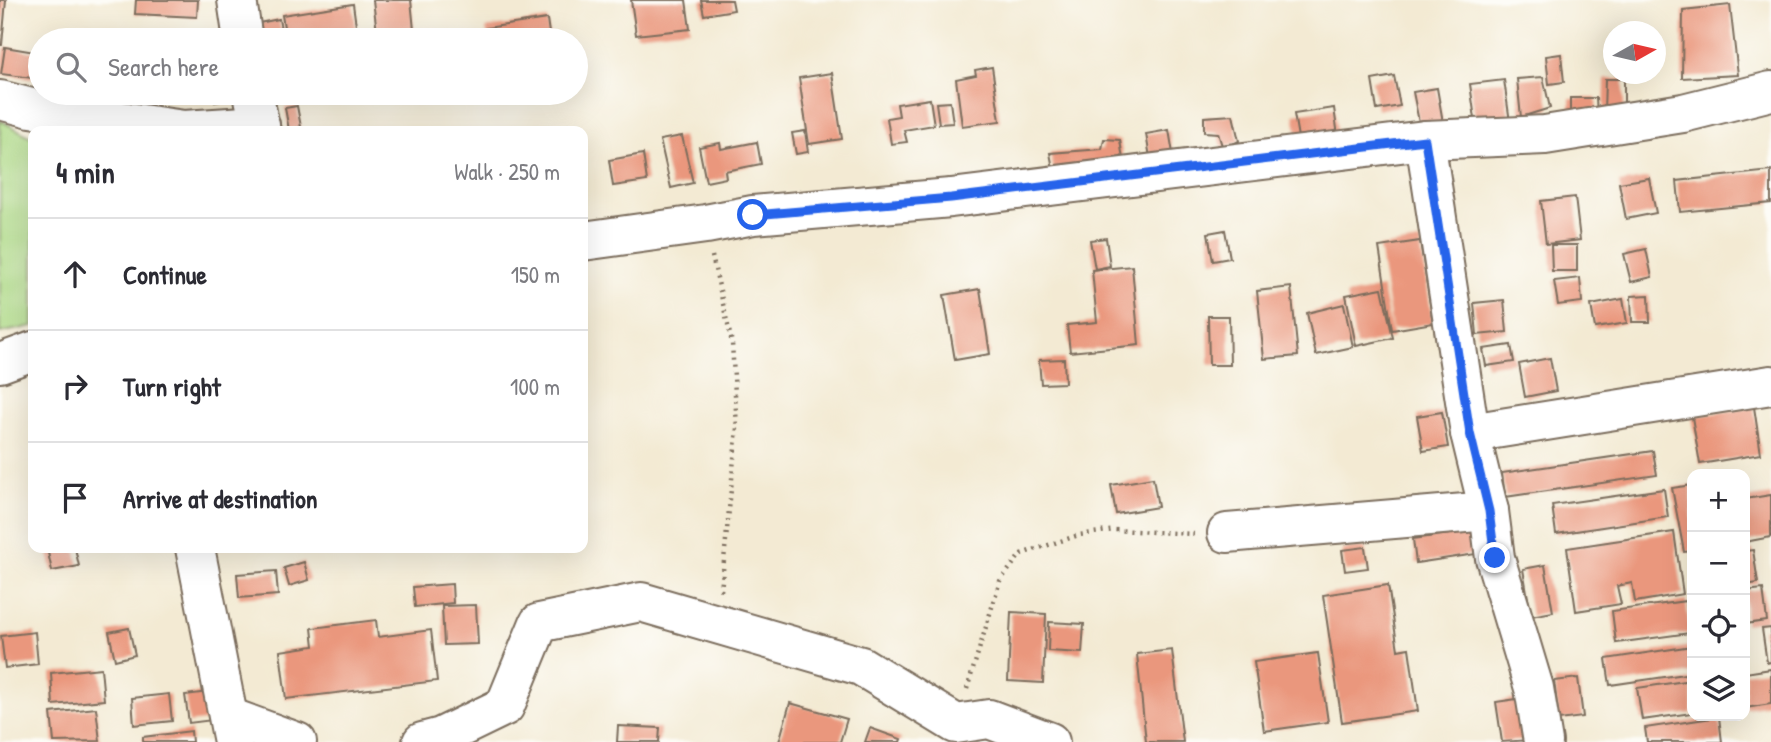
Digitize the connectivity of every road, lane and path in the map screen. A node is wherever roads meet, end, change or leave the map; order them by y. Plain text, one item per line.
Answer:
1 (237, 0) edge
2 (241, 28) edge
3 (1771, 91) edge
4 (0, 100) edge
5 (258, 116) edge
6 (156, 126) edge
7 (205, 126) edge
8 (1425, 140) junction
9 (705, 224) junction
10 (588, 240) edge
11 (28, 353) edge
12 (0, 363) edge
13 (1771, 385) edge
14 (1470, 433) junction
15 (1489, 511) junction
16 (1227, 533) joint
17 (196, 553) edge
18 (718, 625) junction
19 (956, 724) junction
20 (231, 729) edge
21 (298, 742) edge
22 (422, 742) edge
23 (1050, 742) edge
24 (1543, 742) edge

1 - 2 street
3 - 8 street
4 - 6 street
5 - 7 street
8 - 9 street
8 - 14 street
9 - 10 street
9 - 18 path
11 - 12 street
13 - 14 street
14 - 15 street
15 - 16 street
15 - 24 street
16 - 19 path
17 - 20 street
18 - 19 street
18 - 22 street
19 - 23 street
20 - 21 street

